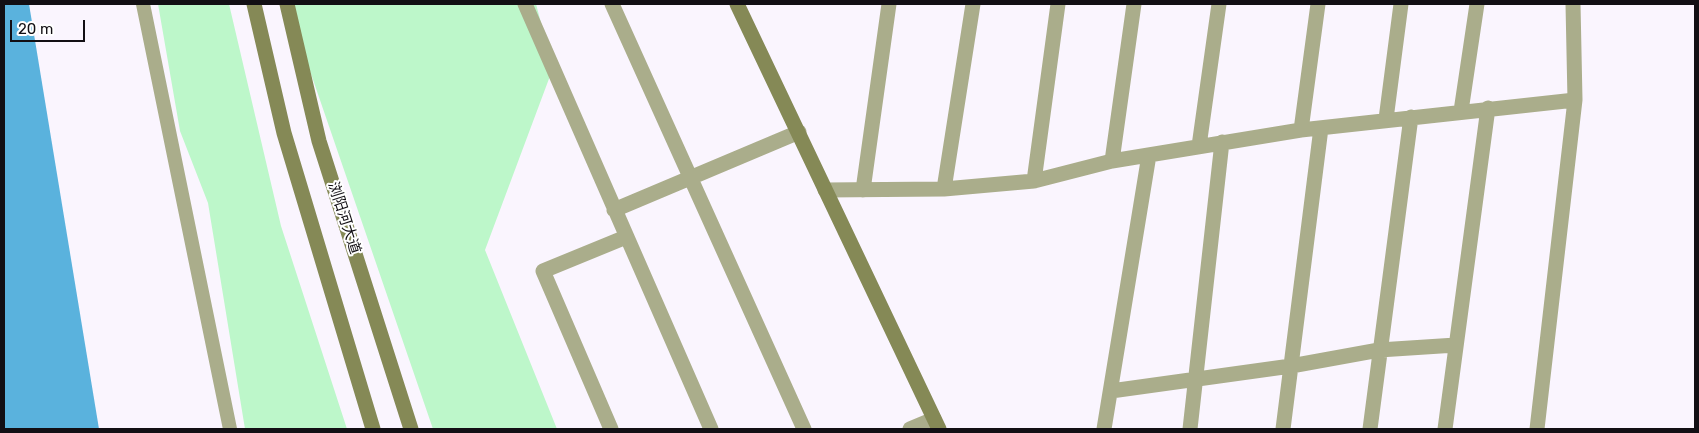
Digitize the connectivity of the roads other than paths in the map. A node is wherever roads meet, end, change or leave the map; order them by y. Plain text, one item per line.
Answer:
1 (143, 4) edge
2 (254, 4) edge
3 (287, 4) edge
4 (525, 4) edge
5 (612, 4) edge
6 (737, 4) edge
7 (889, 4) edge
8 (973, 4) edge
9 (1058, 4) edge
10 (1134, 4) edge
11 (1219, 4) edge
12 (1318, 4) edge
13 (1401, 4) edge
14 (1477, 4) edge
15 (1573, 4) edge
16 (1575, 100) junction
17 (1488, 108) junction
18 (1461, 111) junction
19 (1411, 116) junction
20 (1386, 119) junction
21 (1321, 128) junction
22 (1301, 130) junction
23 (798, 132) junction
24 (1222, 142) junction
25 (1199, 146) junction
26 (1149, 155) junction
27 (1112, 161) junction
28 (692, 178) junction
29 (1034, 181) junction
30 (944, 189) junction
31 (826, 190) junction
32 (863, 190) junction
33 (614, 210) junction
34 (626, 237) junction
35 (1456, 345) junction
36 (1379, 350) junction
37 (1291, 366) junction
38 (1196, 379) junction
39 (1111, 391) junction
40 (937, 424) edge
41 (230, 429) edge
42 (373, 429) edge
43 (411, 429) edge
44 (610, 429) edge
45 (711, 429) edge
46 (804, 429) edge
47 (910, 429) edge
48 (1104, 429) edge
49 (1190, 429) edge
50 (1283, 429) edge
51 (1370, 429) edge
52 (1445, 429) edge
53 (1537, 429) edge

1 - 41 lane
2 - 42 main road
3 - 43 main road, 浏阳河大道
4 - 33 street
5 - 28 street
6 - 23 main road
7 - 32 street
8 - 30 street
9 - 29 street
10 - 27 street
11 - 25 street
12 - 22 street
13 - 20 street
14 - 18 street
15 - 16 street
16 - 17 street
16 - 53 street
17 - 18 street
17 - 35 street
18 - 19 street
19 - 20 street
19 - 36 street
20 - 21 street
21 - 22 street
21 - 37 street
22 - 24 street
23 - 28 street
23 - 31 main road
24 - 25 street
24 - 38 street
25 - 26 street
26 - 27 street
26 - 39 street
27 - 29 street
28 - 33 street
28 - 46 street
29 - 30 street
30 - 32 street
31 - 32 street
31 - 40 main road
33 - 34 street
34 - 44 street
34 - 45 street
35 - 36 street
35 - 52 street
36 - 37 street
36 - 51 street
37 - 38 street
37 - 50 street
38 - 39 street
38 - 49 street
39 - 48 street
40 - 47 street

